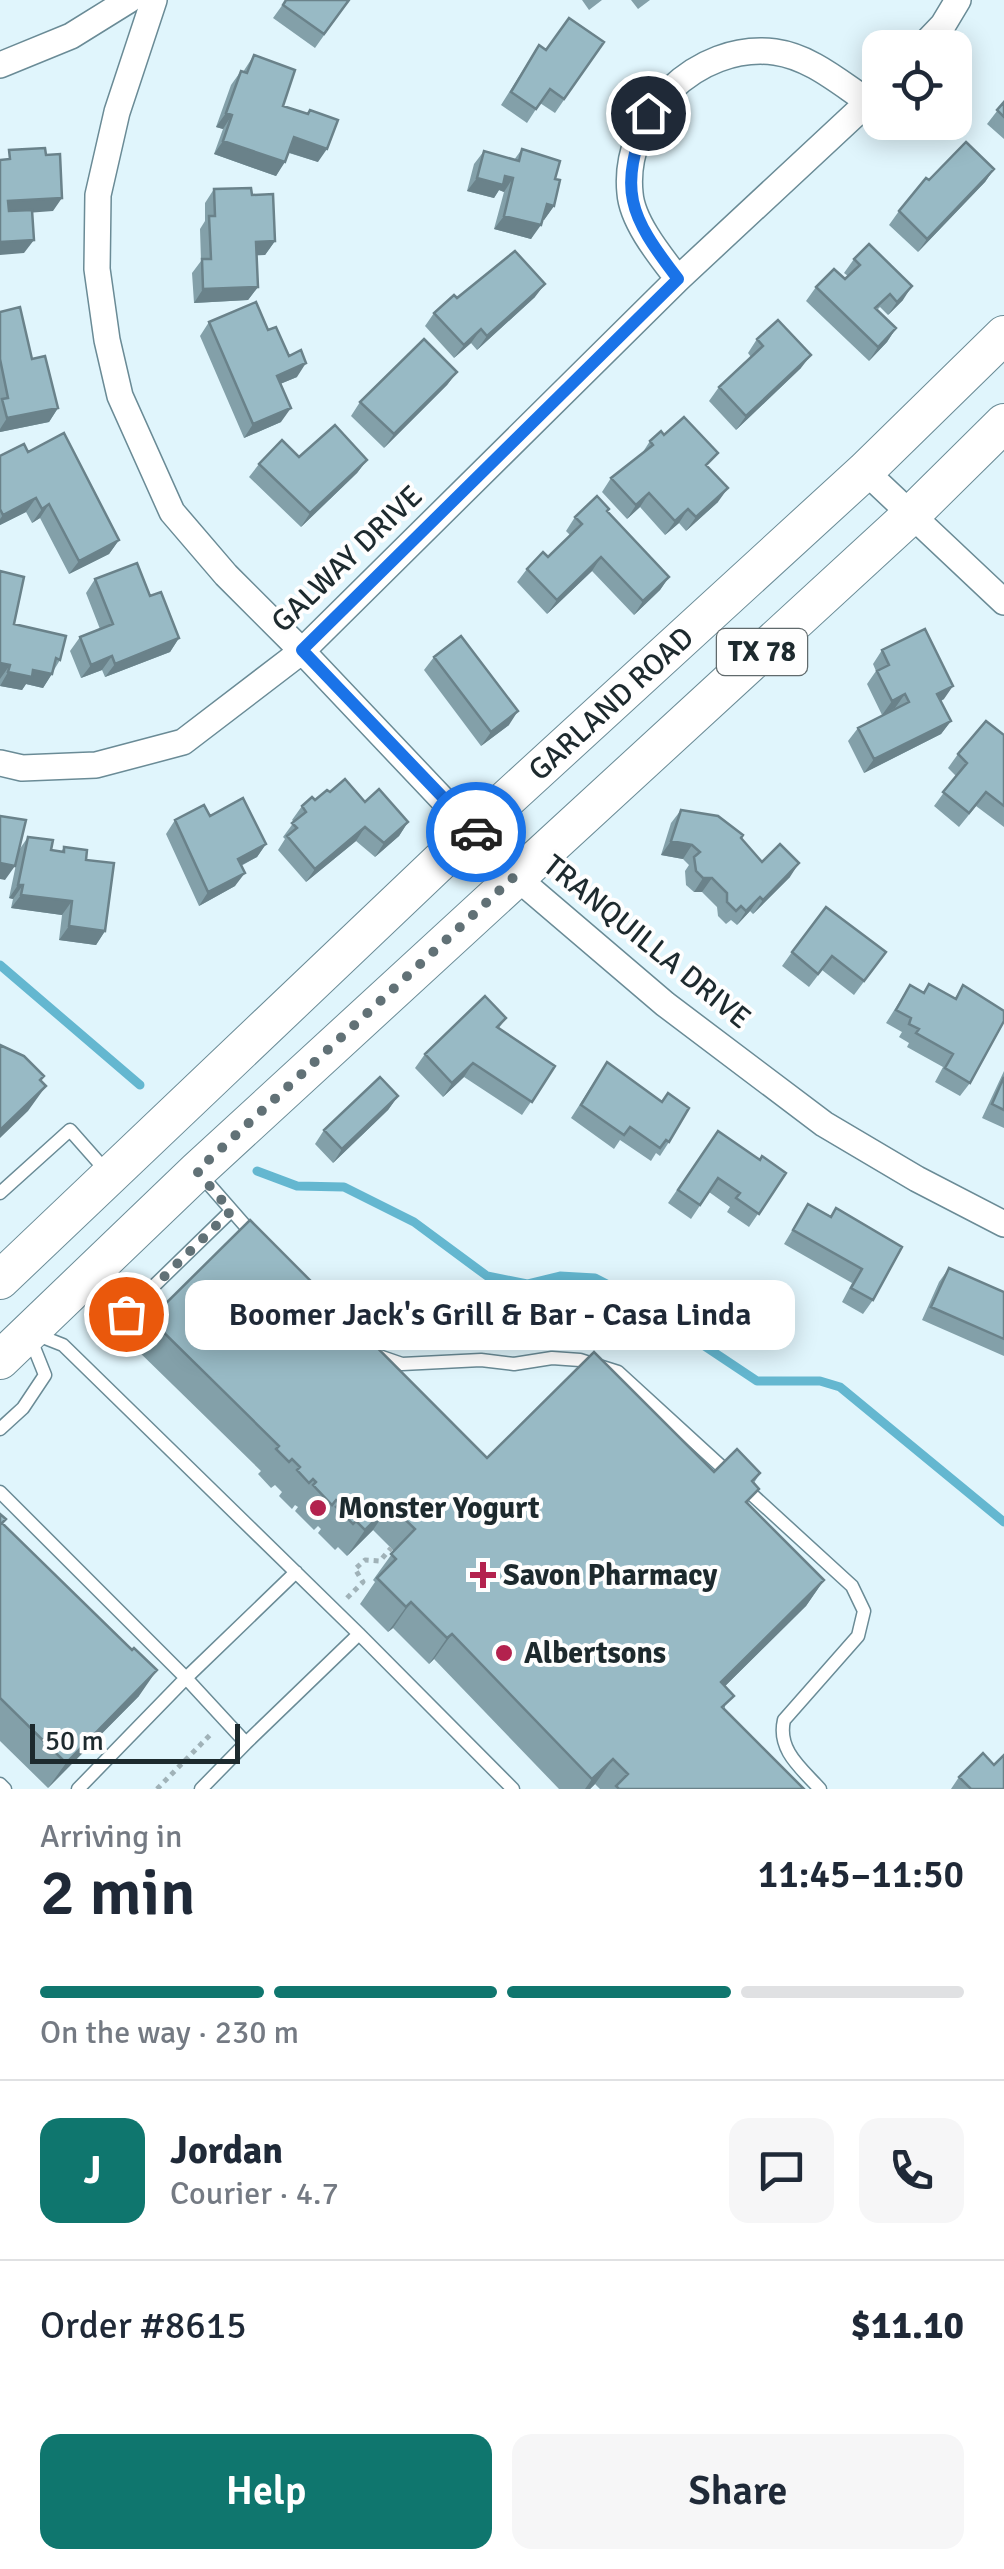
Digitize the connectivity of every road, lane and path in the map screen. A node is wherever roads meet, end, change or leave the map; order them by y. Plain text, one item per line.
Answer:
1 (129, 0) edge
2 (154, 0) edge
3 (958, 0) edge
4 (938, 30) edge
5 (0, 65) edge
6 (862, 90) edge
7 (862, 107) edge
8 (678, 279) junction
9 (1004, 335) edge
10 (1004, 424) edge
11 (864, 471) junction
12 (912, 514) junction
13 (1004, 602) edge
14 (302, 650) junction
15 (0, 763) edge
16 (474, 830) junction
17 (515, 876) junction
18 (159, 1128) junction
19 (197, 1171) junction
20 (110, 1175) junction
21 (0, 1193) edge
22 (231, 1211) junction
23 (1004, 1224) edge
24 (271, 1254) edge
25 (91, 1273) junction
26 (0, 1280) edge
27 (0, 1305) edge
28 (28, 1332) junction
29 (369, 1353) edge
30 (0, 1360) edge
31 (0, 1429) edge
32 (0, 1492) edge
33 (391, 1548) edge
34 (296, 1572) junction
35 (363, 1582) junction
36 (372, 1591) dead end
37 (335, 1610) junction
38 (359, 1634) junction
39 (186, 1678) junction
40 (224, 1720) junction
41 (246, 1743) junction
42 (78, 1789) edge
43 (157, 1789) edge
44 (201, 1789) edge
45 (513, 1789) edge
46 (820, 1789) edge

1 - 5 street
2 - 14 street, TRANQUILLA DRIVE
3 - 4 street
6 - 8 street, GALWAY DRIVE
7 - 8 street, GALWAY DRIVE
8 - 14 street, GALWAY DRIVE
9 - 11 main road, GARLAND ROAD / TX 78
10 - 12 main road, TX 78
11 - 12 street
11 - 16 main road, GARLAND ROAD / TX 78
12 - 13 street
12 - 17 main road, TX 78
14 - 15 street, GALWAY DRIVE
14 - 16 street, TRANQUILLA DRIVE
16 - 17 street, TRANQUILLA DRIVE
16 - 18 main road, GARLAND ROAD / TX 78
17 - 19 main road, TX 78
17 - 23 street, TRANQUILLA DRIVE
18 - 19 main road
18 - 20 main road, GARLAND ROAD / TX 78
19 - 22 lane
19 - 25 main road, TX 78
20 - 21 lane
20 - 26 main road, GARLAND ROAD / TX 78
22 - 24 lane
22 - 25 lane
25 - 28 main road, TX 78
27 - 28 main road
28 - 30 main road, TX 78
28 - 31 lane
28 - 34 lane
29 - 46 lane
32 - 39 lane
33 - 35 path
34 - 37 lane
34 - 39 lane
35 - 36 path
35 - 37 path
37 - 38 lane
38 - 41 lane
38 - 45 lane
39 - 40 lane
39 - 42 lane
40 - 41 lane
40 - 43 path
41 - 44 lane

